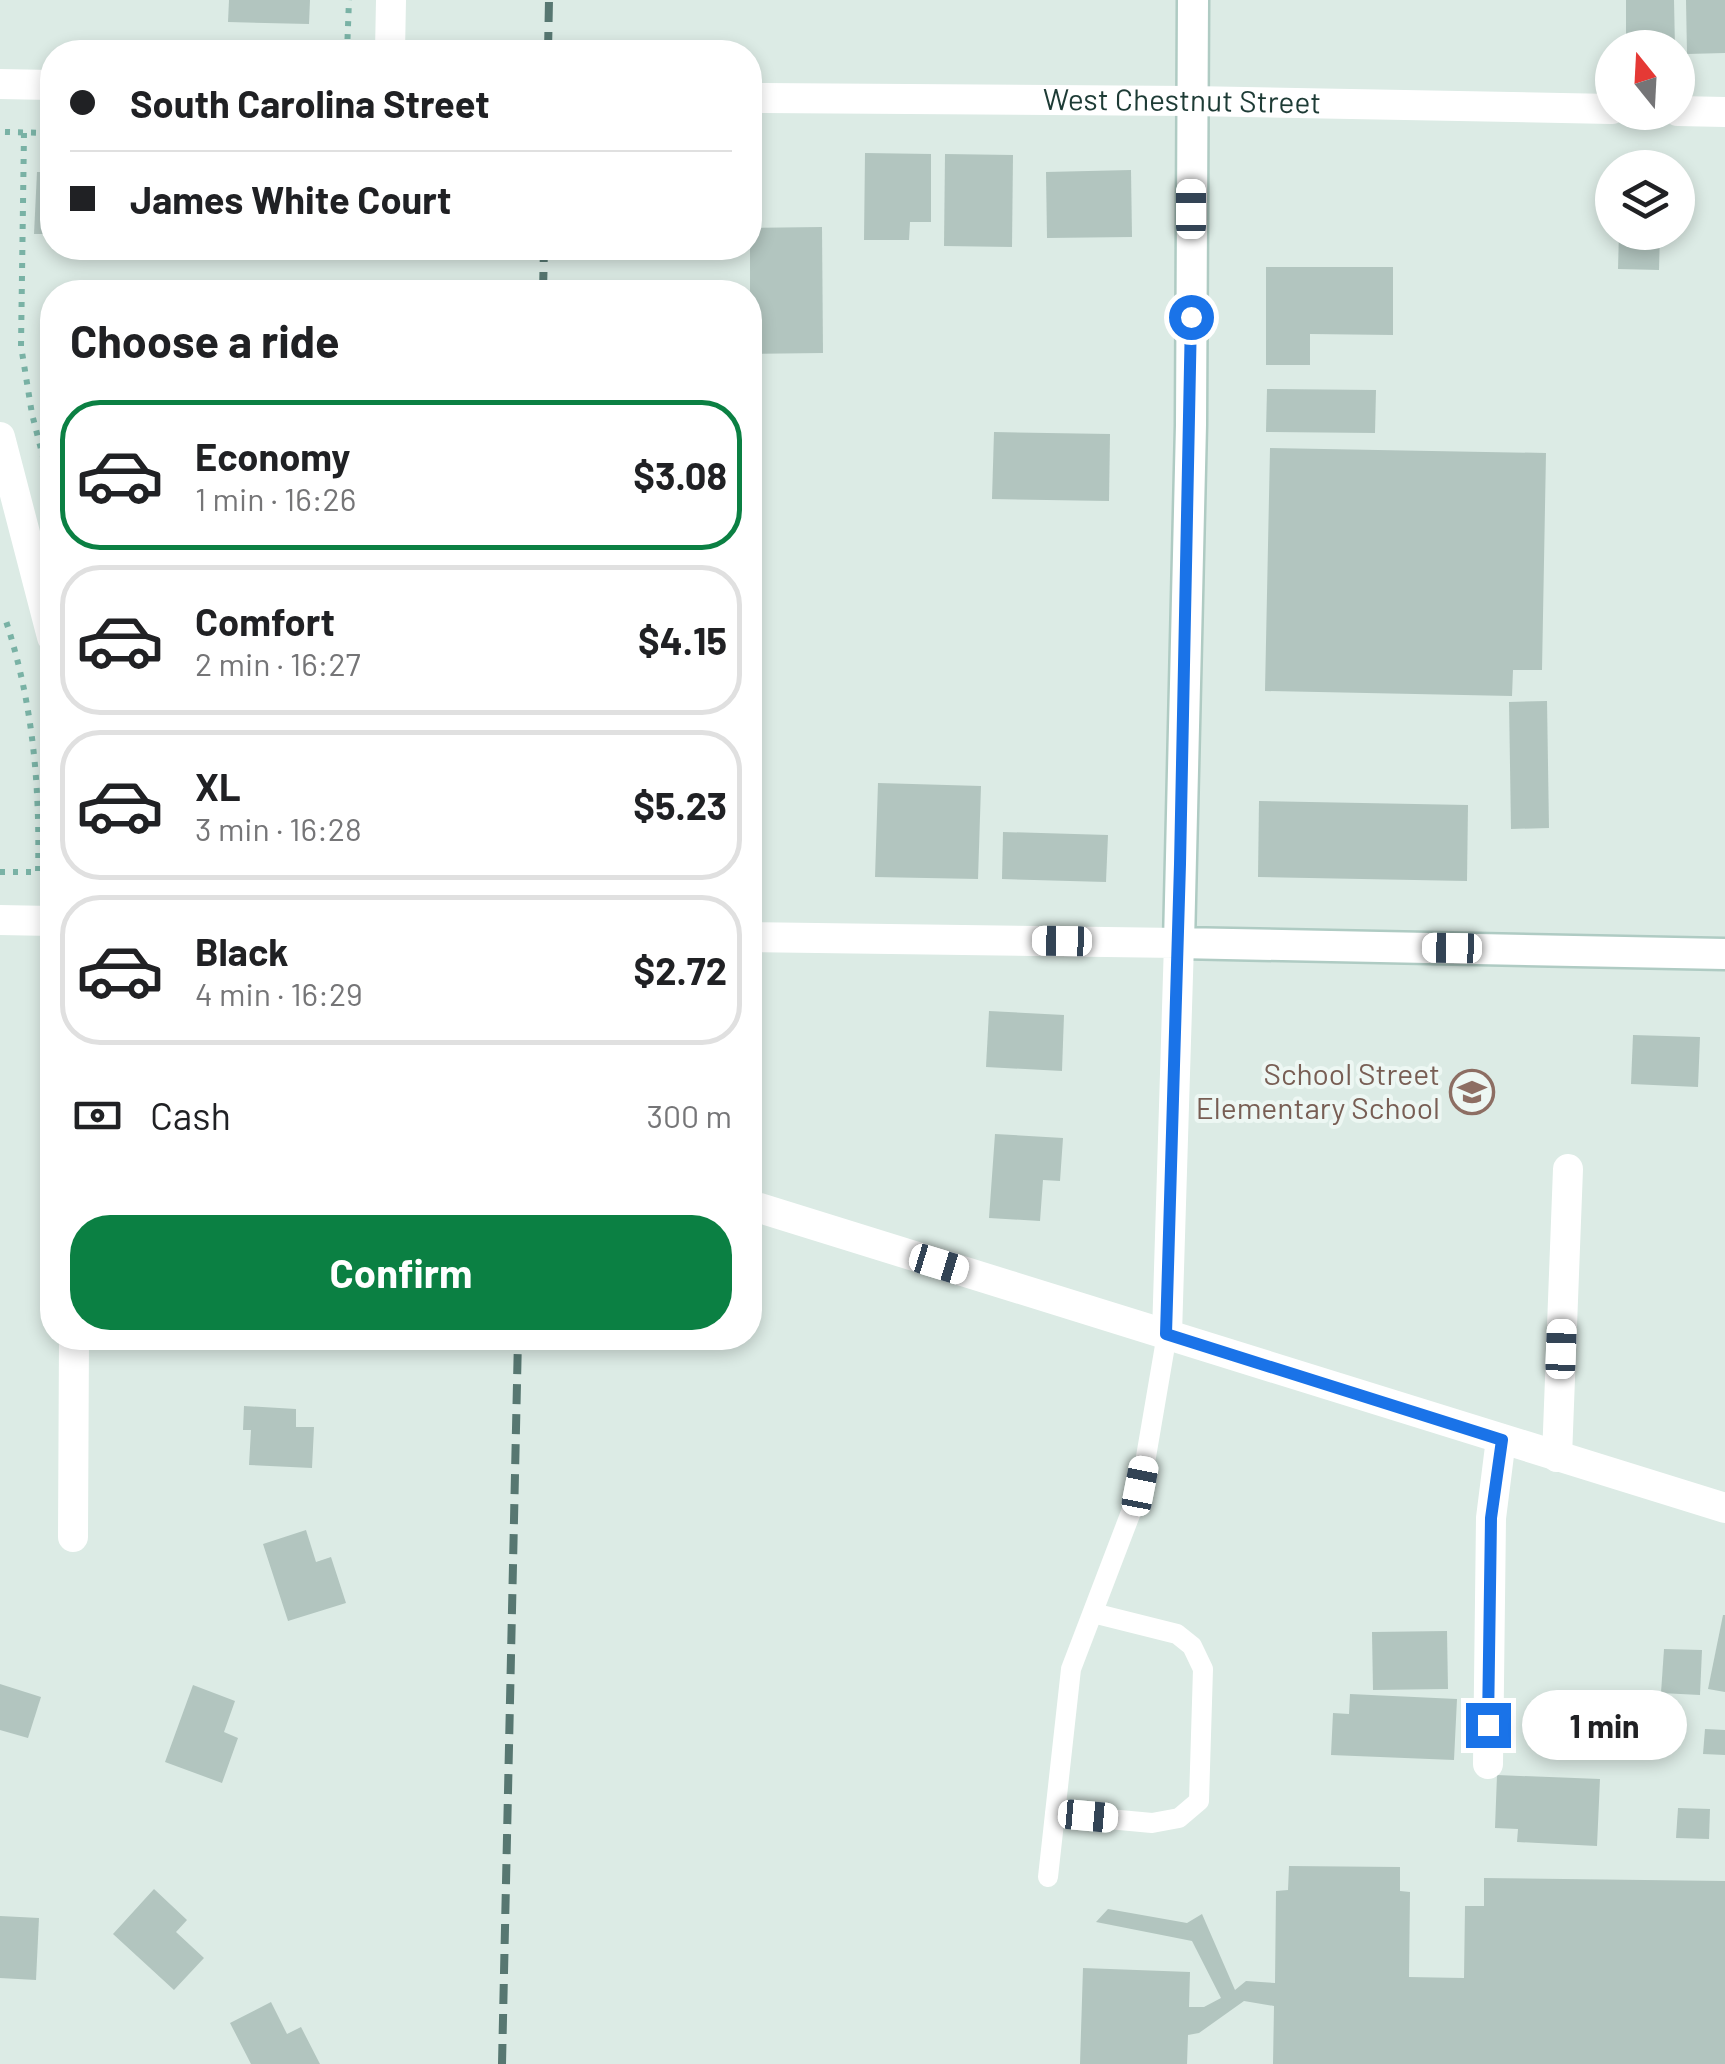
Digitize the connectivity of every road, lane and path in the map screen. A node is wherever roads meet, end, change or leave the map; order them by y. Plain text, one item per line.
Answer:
1 (348, 0) edge
2 (391, 0) edge
3 (1193, 0) edge
4 (348, 40) edge
5 (390, 40) edge
6 (0, 84) edge
7 (40, 85) edge
8 (762, 98) edge
9 (1192, 101) junction
10 (1595, 110) edge
11 (1695, 111) edge
12 (1725, 112) edge
13 (5, 132) dead end
14 (24, 133) junction
15 (40, 134) edge
16 (0, 437) edge
17 (40, 445) edge
18 (40, 591) edge
19 (6, 622) dead end
20 (0, 872) edge
21 (0, 920) edge
22 (40, 921) edge
23 (762, 937) edge
24 (1178, 943) junction
25 (1725, 954) edge
26 (1568, 1170) dead end
27 (762, 1209) edge
28 (1166, 1334) junction
29 (74, 1350) edge
30 (1502, 1440) junction
31 (1557, 1456) junction
32 (1725, 1508) edge
33 (73, 1537) dead end
34 (1093, 1612) junction
35 (1488, 1764) dead end
36 (1056, 1814) junction
37 (1048, 1878) dead end

1 - 4 path
2 - 5 street
3 - 9 street
6 - 7 street
8 - 9 street, West Chestnut Street
9 - 10 street, West Chestnut Street
9 - 24 street
11 - 12 street
13 - 14 path
14 - 15 path
14 - 17 path
16 - 18 street
19 - 20 path
21 - 22 street
23 - 24 street
24 - 25 street
24 - 28 street
26 - 31 street
27 - 28 street
28 - 30 street
28 - 34 lane
29 - 33 street
30 - 31 street
30 - 35 street
31 - 32 street
34 - 36 lane
34 - 36 lane
36 - 37 lane

